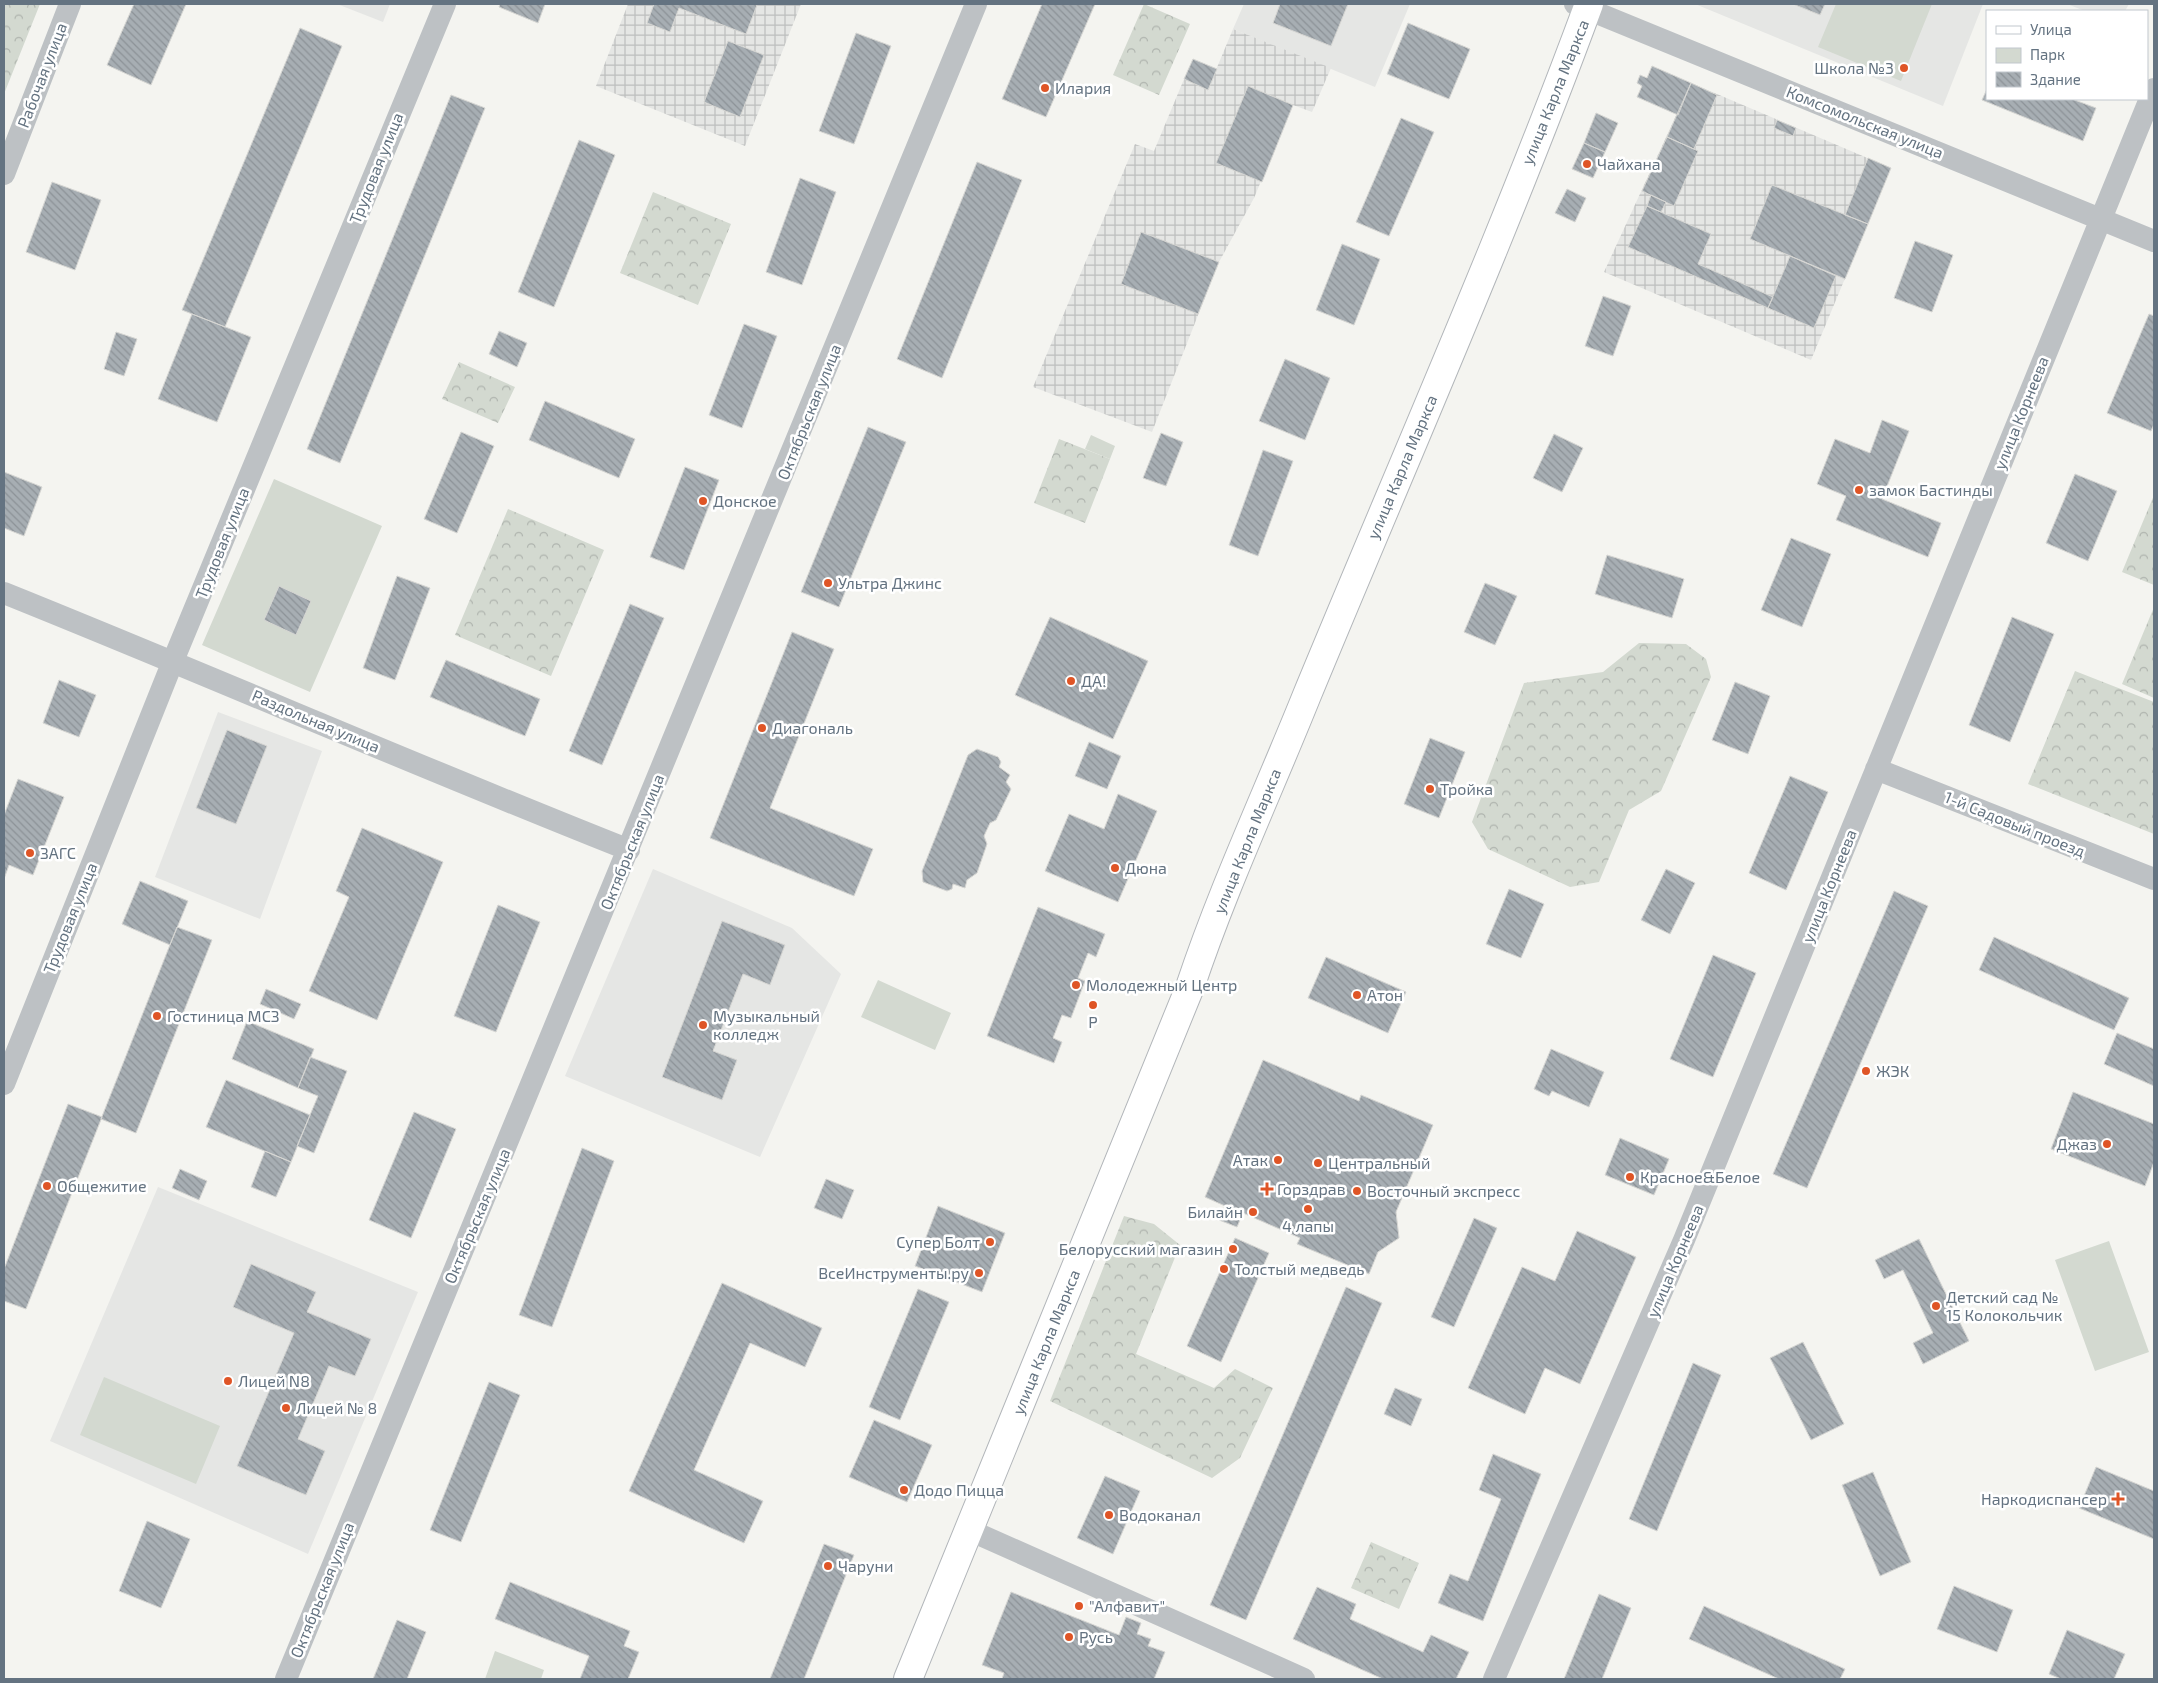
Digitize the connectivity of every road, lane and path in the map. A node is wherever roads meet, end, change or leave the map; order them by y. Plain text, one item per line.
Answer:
1 (70, 4) edge
2 (445, 4) edge
3 (976, 4) edge
4 (1584, 5) edge
5 (2154, 89) edge
6 (4, 174) edge
7 (2100, 219) junction
8 (2154, 241) edge
9 (4, 593) edge
10 (173, 661) junction
11 (1876, 769) junction
12 (629, 850) junction
13 (2154, 879) edge
14 (4, 1084) edge
15 (969, 1530) junction
16 (286, 1679) edge
17 (908, 1679) edge
18 (1304, 1679) edge
19 (1494, 1679) edge

1 - 6 street, Рабочая улица
2 - 10 street, Трудовая улица
3 - 12 street, Октябрьская улица
4 - 7 street, Комсомольская улица
4 - 15 main road, улица Карла Маркса
5 - 7 street, улица Корнеева
7 - 8 street, Комсомольская улица
7 - 11 street, улица Корнеева
9 - 10 street, Раздольная улица
10 - 12 street, Раздольная улица
10 - 14 street, Трудовая улица
11 - 13 street, 1-й Садовый проезд
11 - 19 street, улица Корнеева
12 - 16 street, Октябрьская улица
15 - 17 main road, улица Карла Маркса
15 - 18 street

